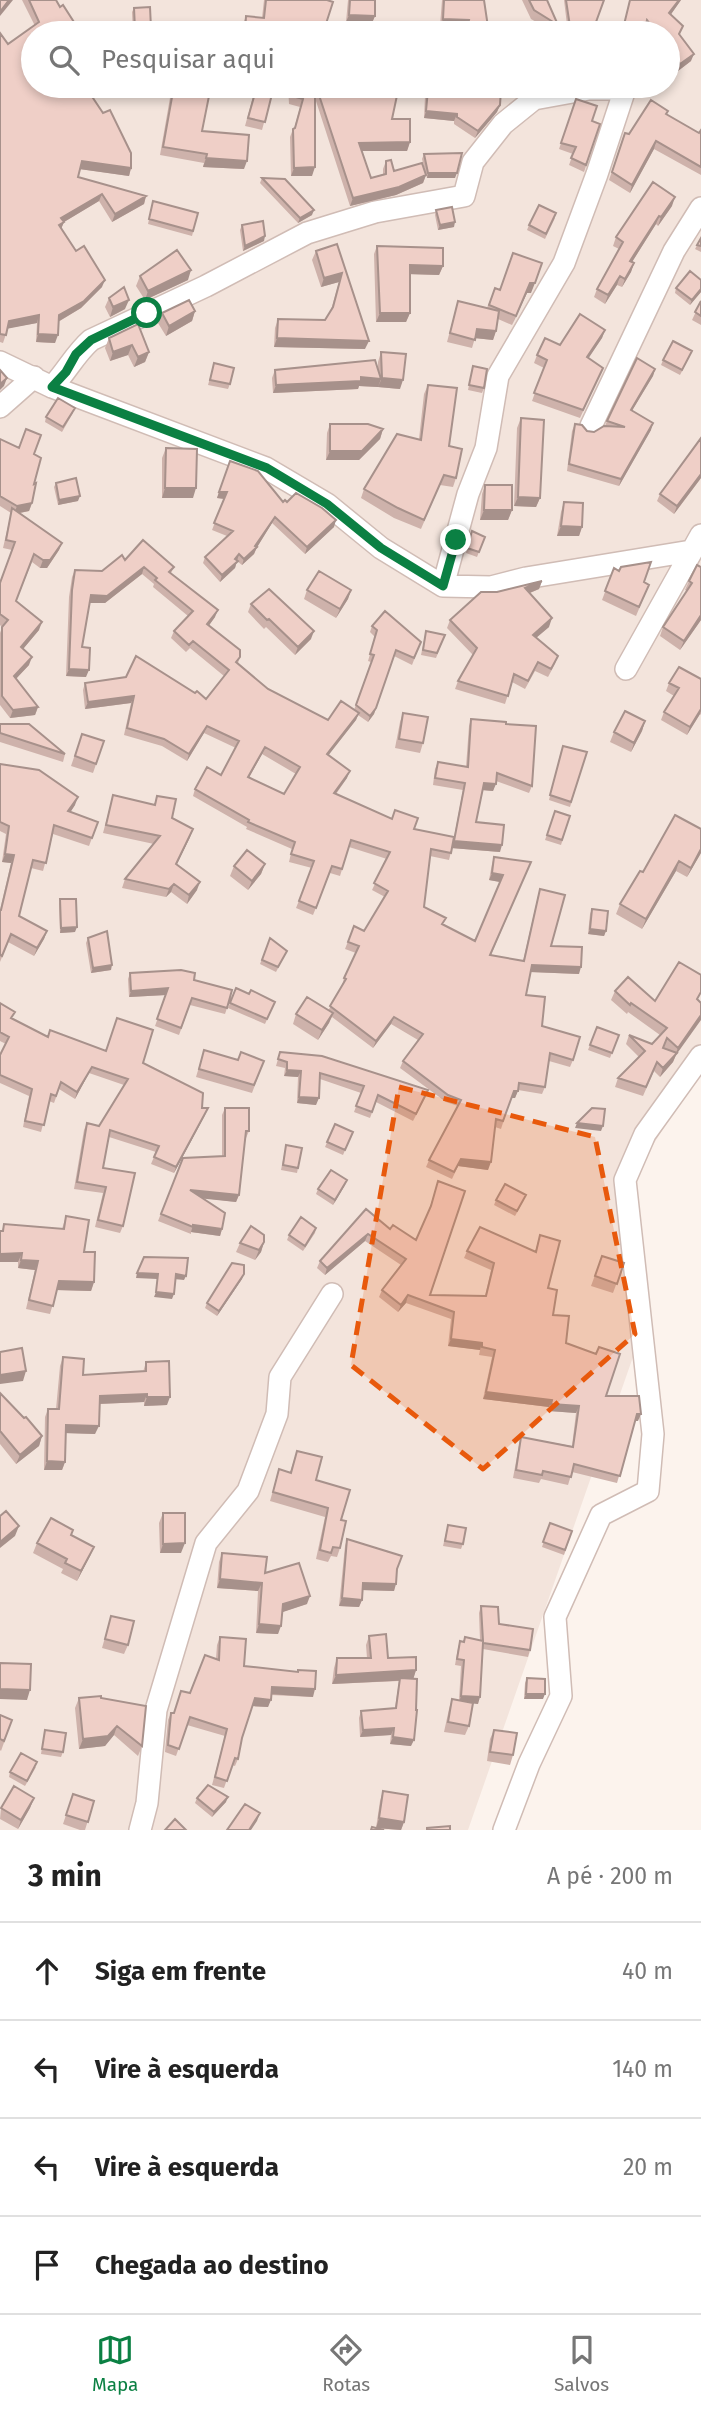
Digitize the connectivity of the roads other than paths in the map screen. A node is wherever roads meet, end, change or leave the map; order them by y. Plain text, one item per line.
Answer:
1 (540, 98) edge
2 (622, 98) edge
3 (701, 208) edge
4 (0, 362) edge
5 (43, 382) junction
6 (0, 407) edge
7 (591, 426) dead end
8 (696, 543) edge
9 (443, 586) junction
10 (626, 669) dead end
11 (701, 1056) edge
12 (332, 1294) dead end
13 (140, 1830) edge
14 (504, 1830) edge

1 - 5 street
2 - 9 street
3 - 7 street
4 - 5 street
5 - 6 street
5 - 9 street
8 - 9 street
8 - 10 street
11 - 14 street
12 - 13 street

